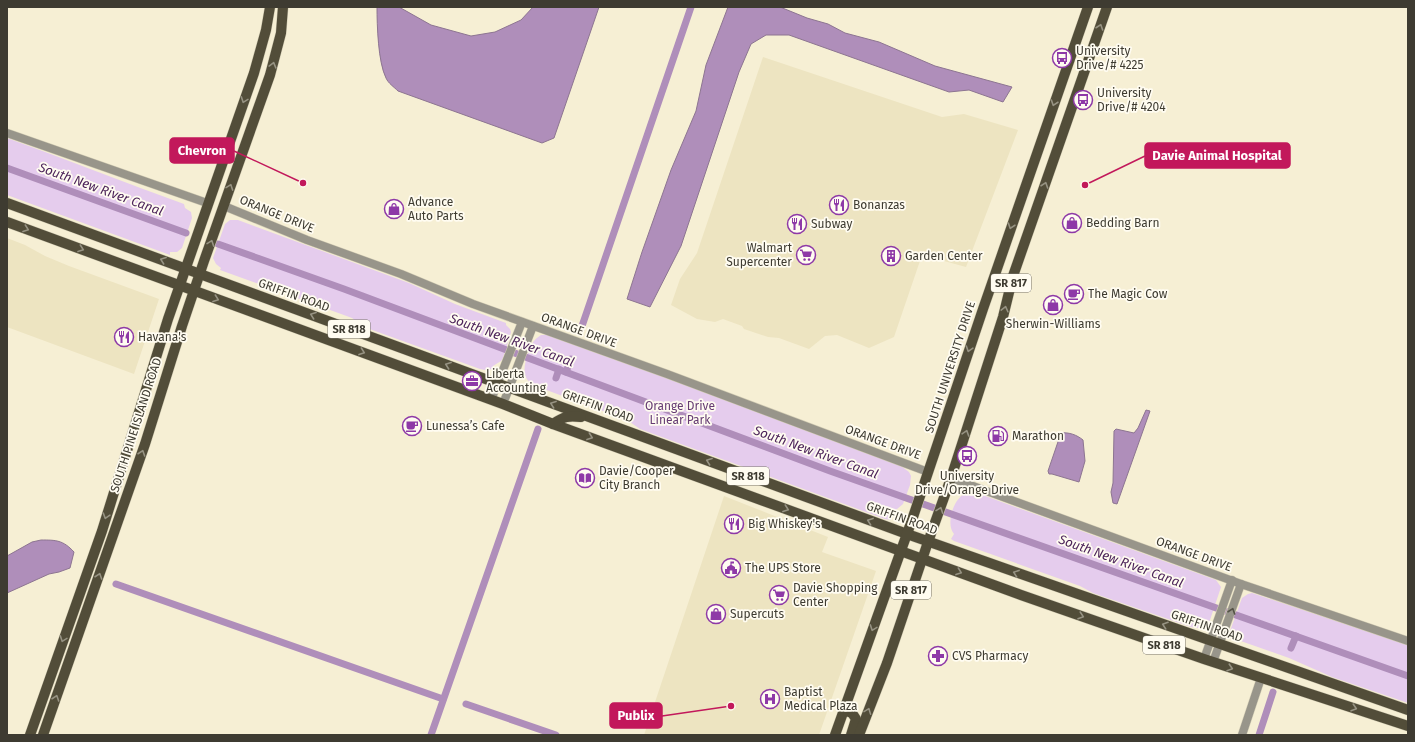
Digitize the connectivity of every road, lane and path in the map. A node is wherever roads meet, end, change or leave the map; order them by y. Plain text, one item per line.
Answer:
1 (270, 7) edge
2 (283, 7) edge
3 (1088, 7) edge
4 (1106, 7) edge
5 (264, 36) junction
6 (280, 40) junction
7 (1067, 67) junction
8 (1084, 73) junction
9 (7, 132) edge
10 (7, 203) edge
11 (208, 203) junction
12 (224, 206) junction
13 (7, 222) edge
14 (185, 268) junction
15 (200, 274) junction
16 (179, 286) junction
17 (194, 291) junction
18 (522, 322) junction
19 (532, 326) junction
20 (500, 379) junction
21 (509, 388) junction
22 (491, 400) junction
23 (503, 404) junction
24 (590, 417) junction
25 (553, 424) junction
26 (928, 472) junction
27 (951, 478) junction
28 (907, 534) junction
29 (928, 542) junction
30 (901, 552) junction
31 (922, 559) junction
32 (1232, 580) junction
33 (1241, 584) junction
34 (1408, 641) edge
35 (1215, 643) junction
36 (1209, 660) junction
37 (1261, 678) junction
38 (1406, 709) edge
39 (844, 710) junction
40 (1386, 719) junction
41 (1408, 726) edge
42 (32, 734) edge
43 (43, 735) edge
44 (835, 735) edge
45 (851, 735) edge
46 (859, 735) edge
47 (1242, 735) edge

1 - 5 main road, SOUTH PINE ISLAND ROAD
2 - 6 main road, SOUTH PINE ISLAND ROAD
3 - 7 main road, SOUTH UNIVERSITY DRIVE / SR 817
8 -> 4 main road, SR 817
5 - 6 main road
5 -> 11 main road, SOUTH PINE ISLAND ROAD
12 -> 6 main road, SOUTH PINE ISLAND ROAD
7 - 8 main road
7 -> 26 main road, SOUTH UNIVERSITY DRIVE / SR 817
27 -> 8 main road, SR 817
9 - 11 street
14 -> 10 main road, GRIFFIN ROAD / SR 818
11 - 14 main road, SOUTH PINE ISLAND ROAD
15 -> 12 main road, SOUTH PINE ISLAND ROAD
12 - 18 street, ORANGE DRIVE
13 -> 16 main road, SR 818
14 - 15 main road, GRIFFIN ROAD / SR 818
14 - 16 main road, SOUTH PINE ISLAND ROAD
15 - 17 main road, SOUTH PINE ISLAND ROAD
20 -> 15 main road, GRIFFIN ROAD / SR 818
16 - 17 main road, SR 818
16 -> 42 main road, SOUTH PINE ISLAND ROAD
17 -> 22 main road, SR 818
43 -> 17 main road, SOUTH PINE ISLAND ROAD
18 - 19 street, ORANGE DRIVE
18 - 20 street
19 - 21 street
19 - 26 street, ORANGE DRIVE
20 - 21 main road, GRIFFIN ROAD / SR 818
20 - 22 street
21 - 23 street
24 -> 21 main road, GRIFFIN ROAD / SR 818
22 - 23 main road, SR 818
23 - 25 main road, SR 818
24 - 25 main road
28 -> 24 main road, GRIFFIN ROAD / SR 818
25 -> 30 main road, SR 818
26 - 28 main road, SOUTH UNIVERSITY DRIVE / SR 817
29 -> 27 main road, SR 817
27 - 32 street, ORANGE DRIVE
28 - 29 main road, GRIFFIN ROAD / SR 818
28 - 30 main road, SOUTH UNIVERSITY DRIVE / SR 817
29 - 31 main road, SR 817
35 -> 29 main road, GRIFFIN ROAD / SR 818
30 - 31 main road, SR 818
30 -> 39 main road, SOUTH UNIVERSITY DRIVE / SR 817
31 -> 36 main road, SR 818
46 -> 31 main road, SR 817
32 - 33 street, ORANGE DRIVE
32 - 35 street
33 - 34 street, ORANGE DRIVE
35 -> 33 street
35 - 36 street
35 - 38 main road, GRIFFIN ROAD / SR 818
36 -> 37 main road, SR 818
37 -> 40 main road, SR 818
37 - 47 street
38 - 40 main road
39 - 44 main road, SOUTH UNIVERSITY DRIVE / SR 817
39 - 45 main road
40 - 41 main road, SR 818

